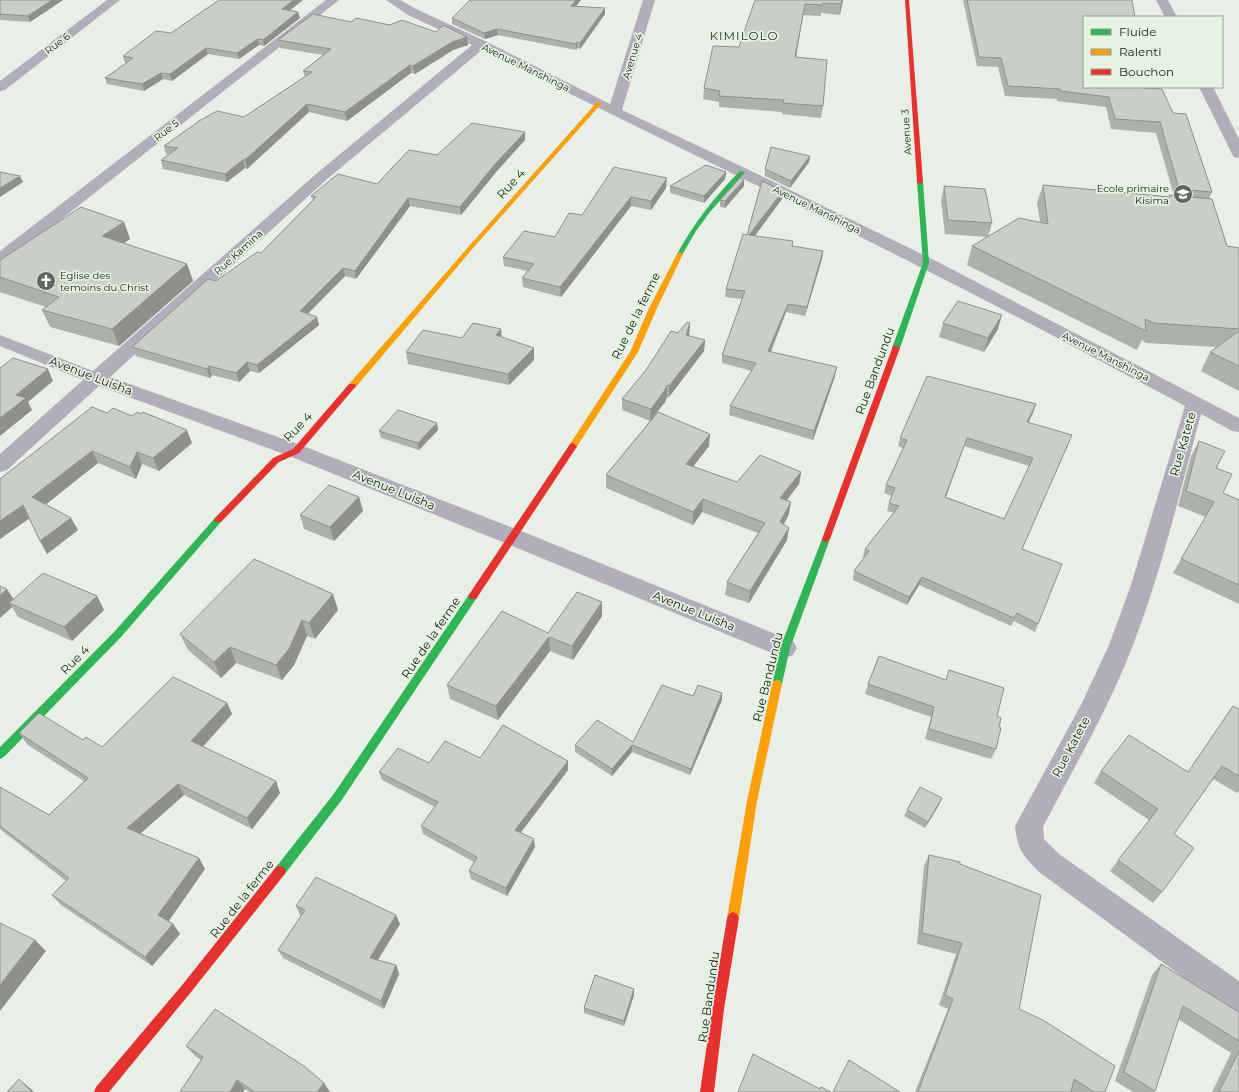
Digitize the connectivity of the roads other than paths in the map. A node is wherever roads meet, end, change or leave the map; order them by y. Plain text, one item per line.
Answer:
1 (114, 0) edge
2 (333, 0) edge
3 (392, 0) edge
4 (649, 0) edge
5 (907, 0) edge
6 (1162, 0) edge
7 (416, 6) edge
8 (1170, 16) edge
9 (481, 44) junction
10 (0, 86) edge
11 (1206, 88) edge
12 (599, 103) junction
13 (615, 112) junction
14 (1239, 154) edge
15 (742, 172) junction
16 (0, 259) edge
17 (926, 263) junction
18 (0, 340) edge
19 (97, 379) junction
20 (1195, 402) junction
21 (1239, 426) edge
22 (296, 451) junction
23 (0, 465) edge
24 (514, 537) junction
25 (785, 648) junction
26 (0, 754) edge
27 (1239, 999) edge
28 (101, 1092) edge
29 (708, 1092) edge

1 - 10 street, Rue 6
2 - 16 street, Rue 5
3 - 7 street, Avenue Manshinga
4 - 13 street, Avenue 4
5 - 17 street, Avenue 3
6 - 8 street
7 - 9 street, Avenue Manshinga
9 - 12 street, Avenue Manshinga
9 - 19 street, Rue Kamina
11 - 14 street
12 - 13 street, Avenue Manshinga
12 - 22 street, Rue 4
13 - 15 street, Avenue Manshinga
15 - 17 street, Avenue Manshinga
15 - 24 street, Rue de la ferme
17 - 20 street, Avenue Manshinga
17 - 25 street, Rue Bandundu
18 - 19 street, Avenue Luisha
19 - 22 street, Avenue Luisha
19 - 23 street, Rue Kamina
20 - 21 street, Avenue Manshinga
20 - 27 street, Rue Katete
22 - 24 street, Avenue Luisha
22 - 26 street, Rue 4
24 - 25 street, Avenue Luisha
24 - 28 street, Rue de la ferme
25 - 29 street, Rue Bandundu

